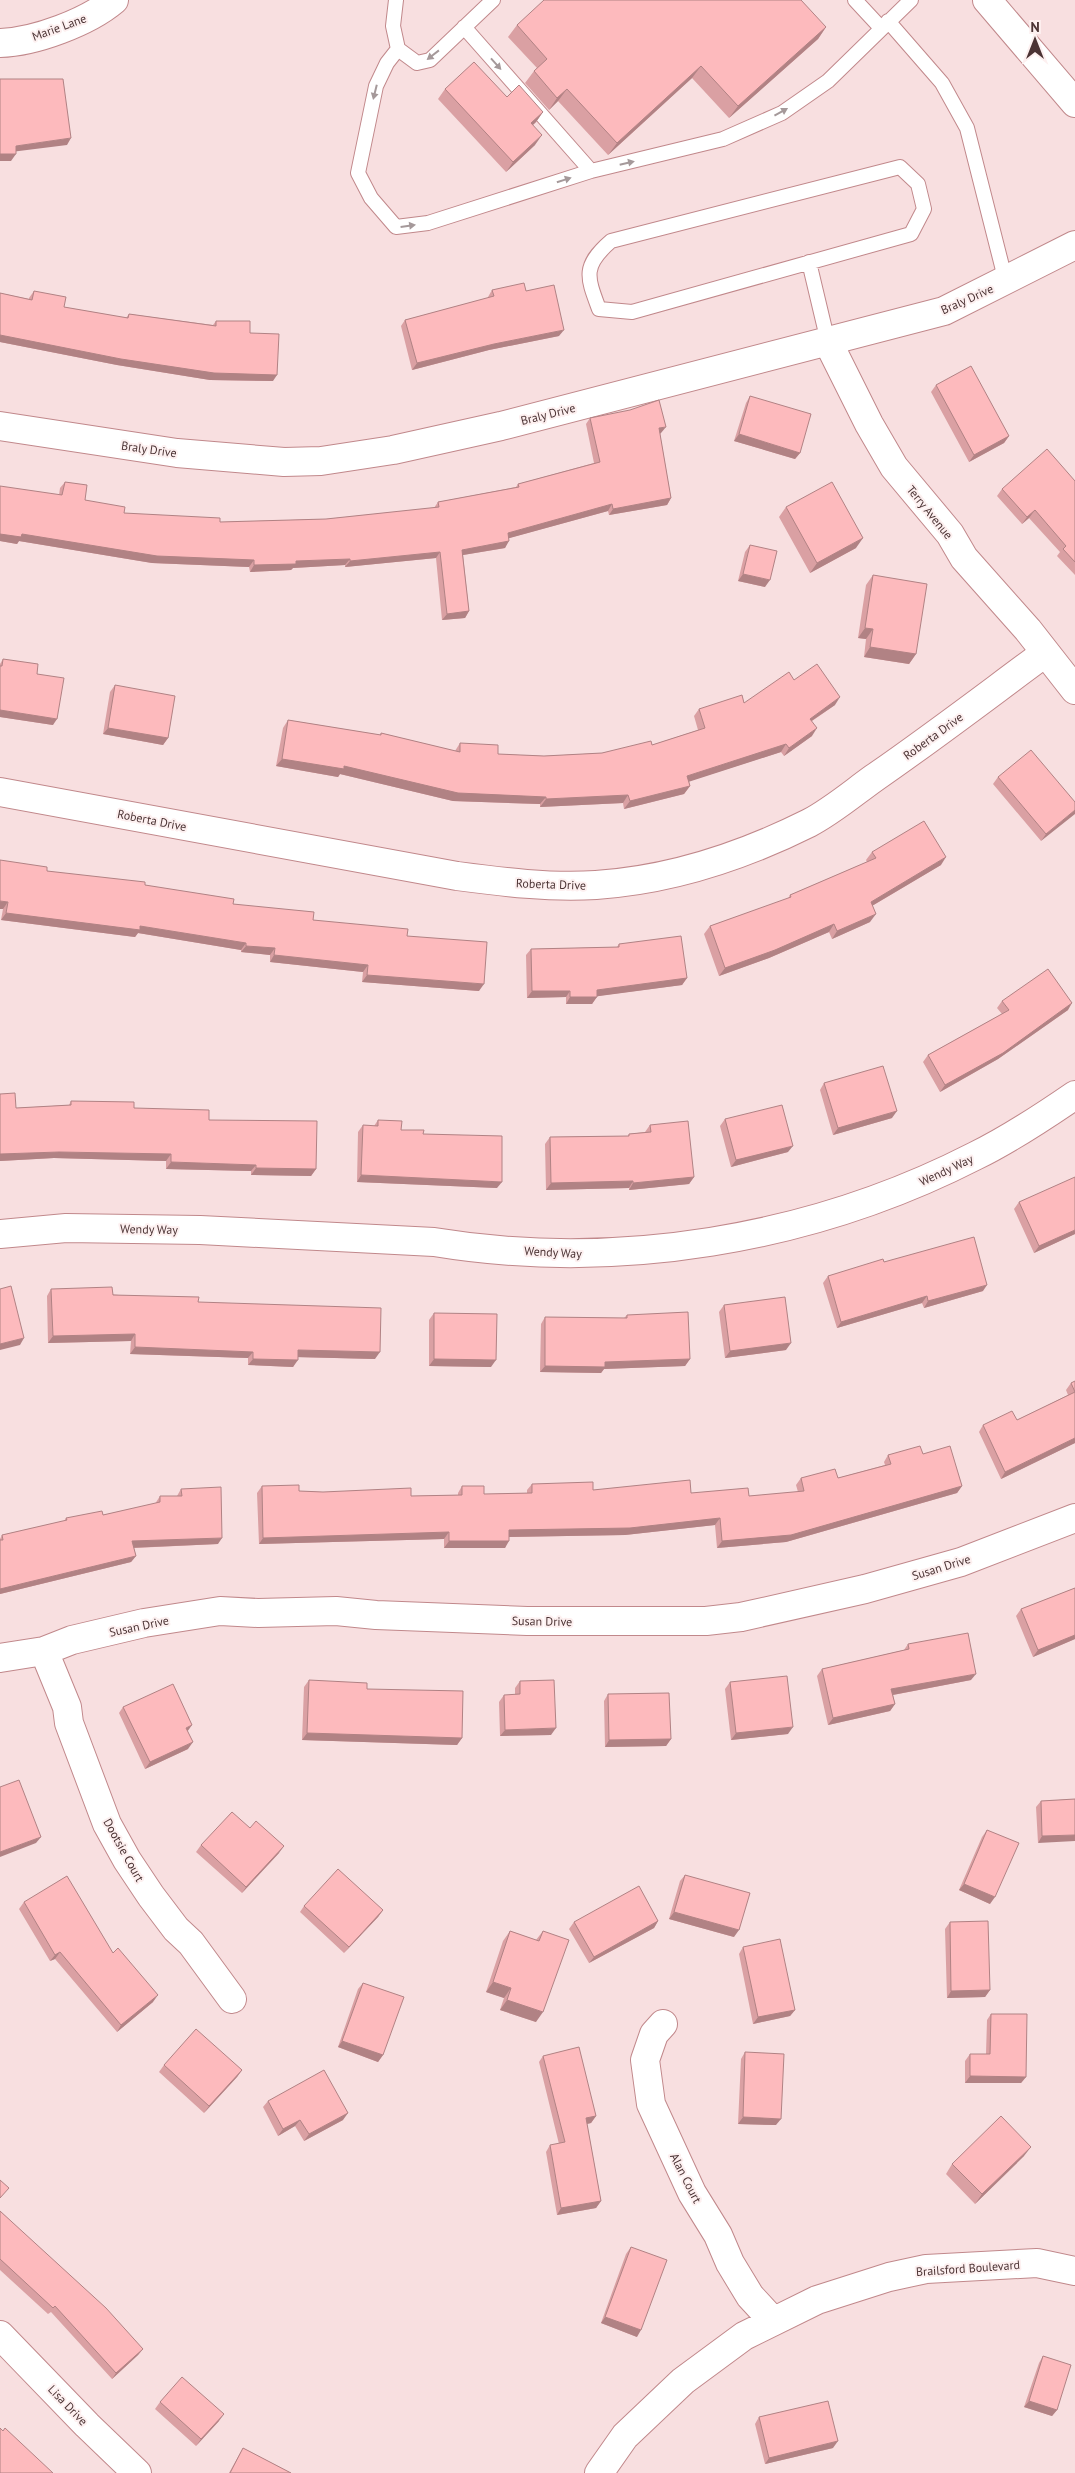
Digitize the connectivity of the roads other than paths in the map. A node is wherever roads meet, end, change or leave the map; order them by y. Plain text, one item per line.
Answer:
1 (114, 0) edge
2 (396, 0) edge
3 (493, 0) edge
4 (855, 0) edge
5 (911, 0) edge
6 (987, 0) edge
7 (885, 24) junction
8 (464, 27) junction
9 (0, 43) edge
10 (398, 50) junction
11 (1075, 103) edge
12 (592, 171) junction
13 (1075, 245) edge
14 (809, 262) junction
15 (1006, 282) junction
16 (828, 342) junction
17 (0, 426) edge
18 (1045, 653) junction
19 (1075, 690) edge
20 (0, 792) edge
21 (1075, 1095) edge
22 (0, 1234) edge
23 (1075, 1518) edge
24 (44, 1651) junction
25 (0, 1658) edge
26 (232, 1999) dead end
27 (663, 2024) dead end
28 (1075, 2270) edge
29 (773, 2321) junction
30 (0, 2335) edge
31 (137, 2473) edge
32 (599, 2473) edge

1 - 9 street, Marie Lane
2 - 10 lane
3 - 8 lane
4 - 7 lane
5 - 7 lane
6 - 11 street
12 -> 7 lane
7 - 15 lane
8 -> 10 lane
8 -> 12 lane
10 -> 12 lane
13 - 15 street, Braly Drive
14 - 14 lane
14 - 16 lane
15 - 16 street, Braly Drive
16 - 17 street, Braly Drive
16 - 18 street, Terry Avenue
18 - 19 street, Terry Avenue
18 - 20 street, Roberta Drive
21 - 22 street, Wendy Way
23 - 24 street, Susan Drive
24 - 25 street, Susan Drive
24 - 26 street, Dootsie Court
27 - 29 street, Alan Court
28 - 29 street, Brailsford Boulevard
29 - 32 street, Brailsford Boulevard
30 - 31 street, Lisa Drive

